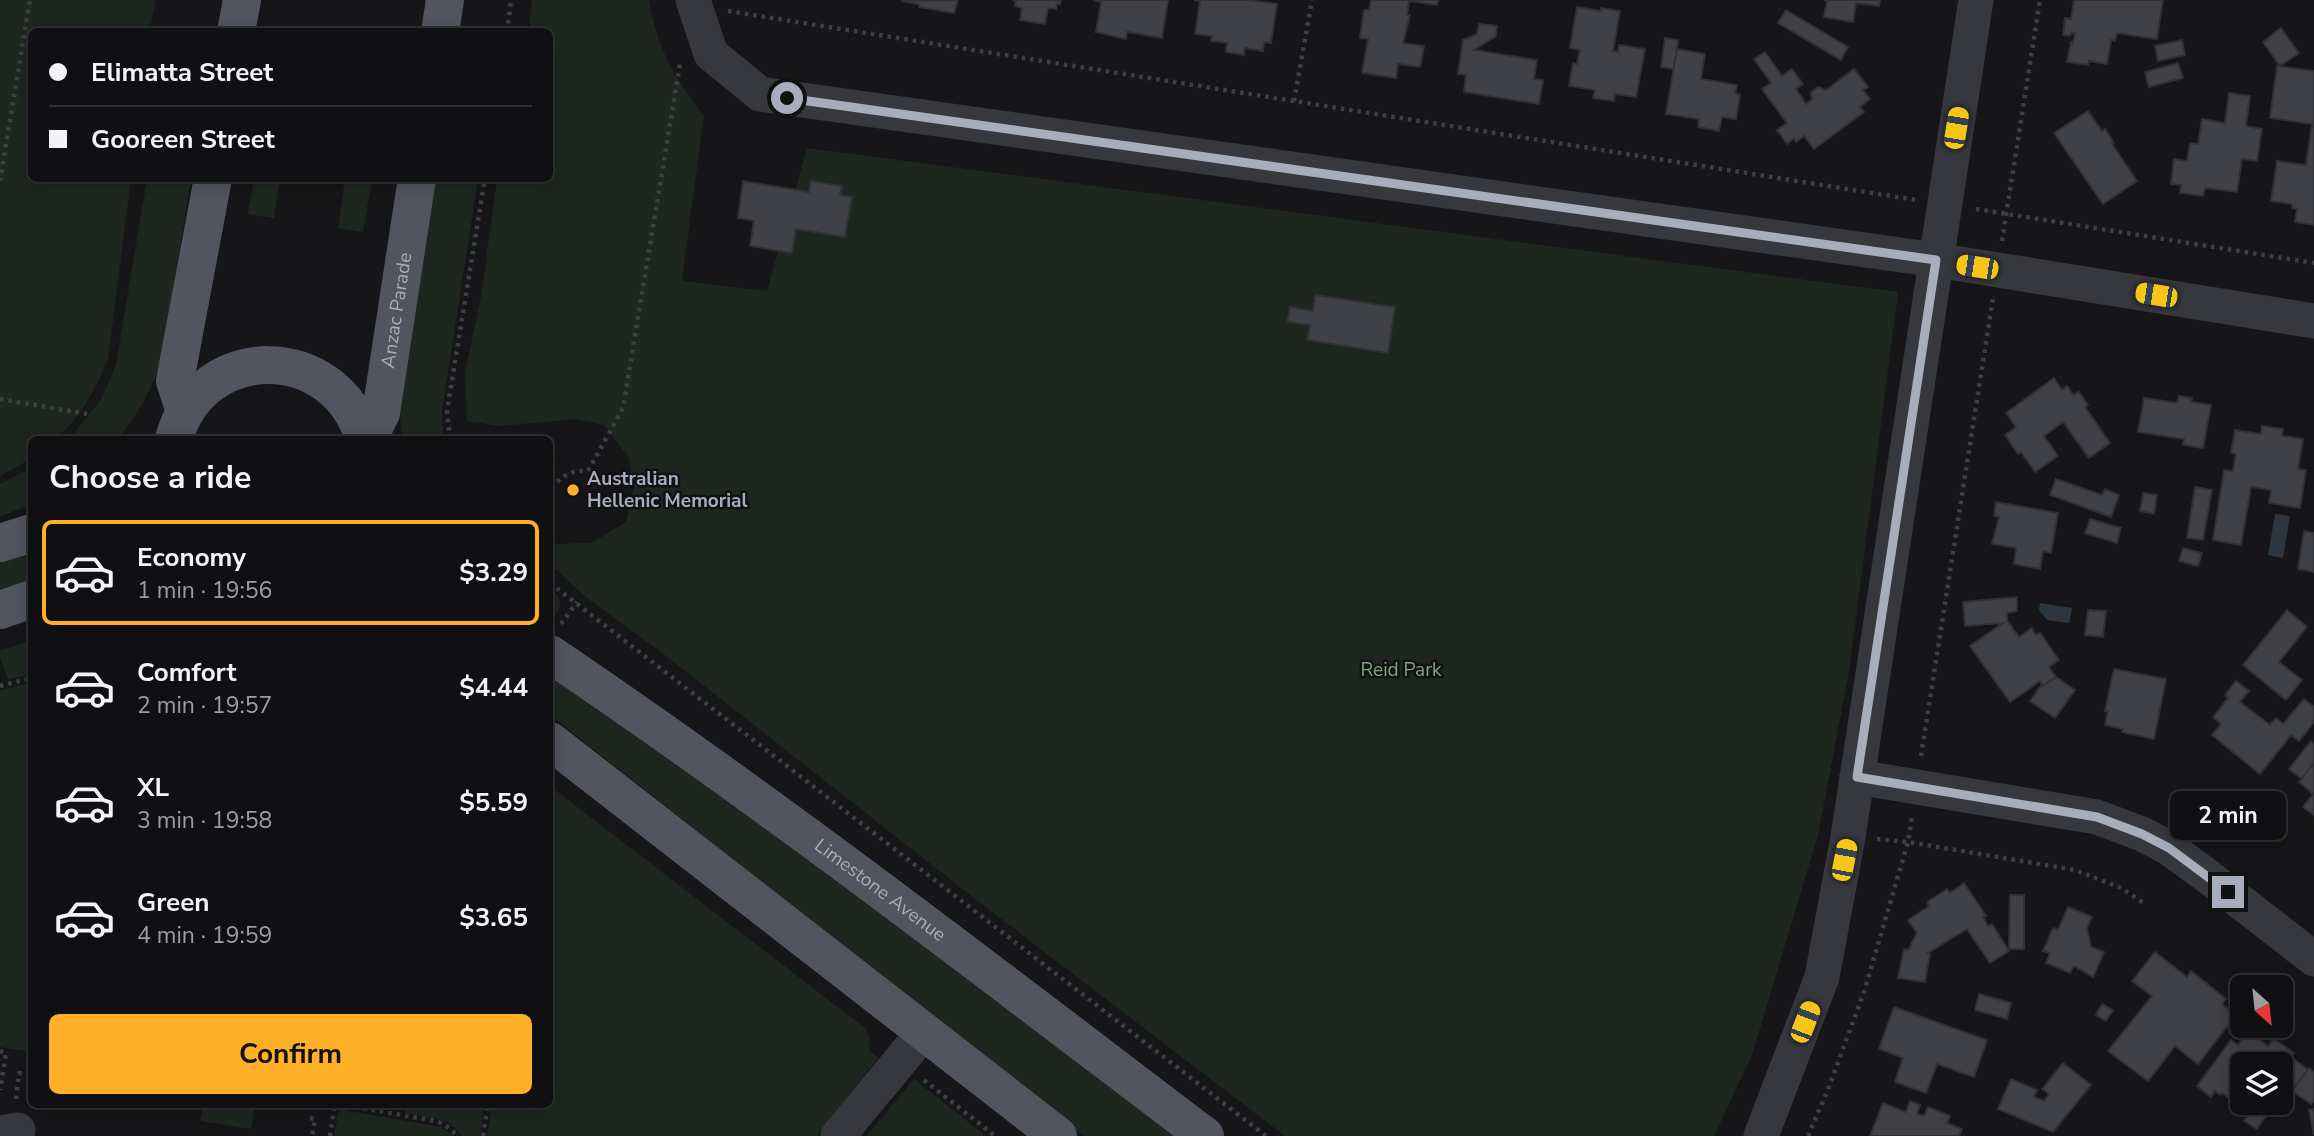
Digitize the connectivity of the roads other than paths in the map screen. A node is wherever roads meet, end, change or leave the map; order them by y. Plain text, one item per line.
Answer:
1 (242, 0) edge
2 (444, 0) edge
3 (1976, 0) edge
4 (694, 3) edge
5 (237, 28) edge
6 (440, 28) edge
7 (212, 182) edge
8 (416, 182) edge
9 (1936, 260) junction
10 (2314, 321) edge
11 (175, 427) edge
12 (365, 436) edge
13 (368, 436) edge
14 (28, 534) edge
15 (0, 543) edge
16 (28, 600) edge
17 (0, 610) edge
18 (553, 656) edge
19 (553, 743) edge
20 (1857, 777) junction
21 (2314, 959) edge
22 (924, 1032) junction
23 (838, 1136) edge
24 (1058, 1136) edge
25 (1205, 1136) edge
26 (1760, 1136) edge

1 - 5 main road
2 - 6 main road
3 - 9 street
4 - 9 street
7 - 11 main road
8 - 13 main road, Anzac Parade
9 - 10 street
9 - 20 street
11 - 12 main road
14 - 15 main road
16 - 17 main road
18 - 25 main road, Limestone Avenue
19 - 22 main road
20 - 21 street
20 - 26 street
22 - 23 street
22 - 24 main road

